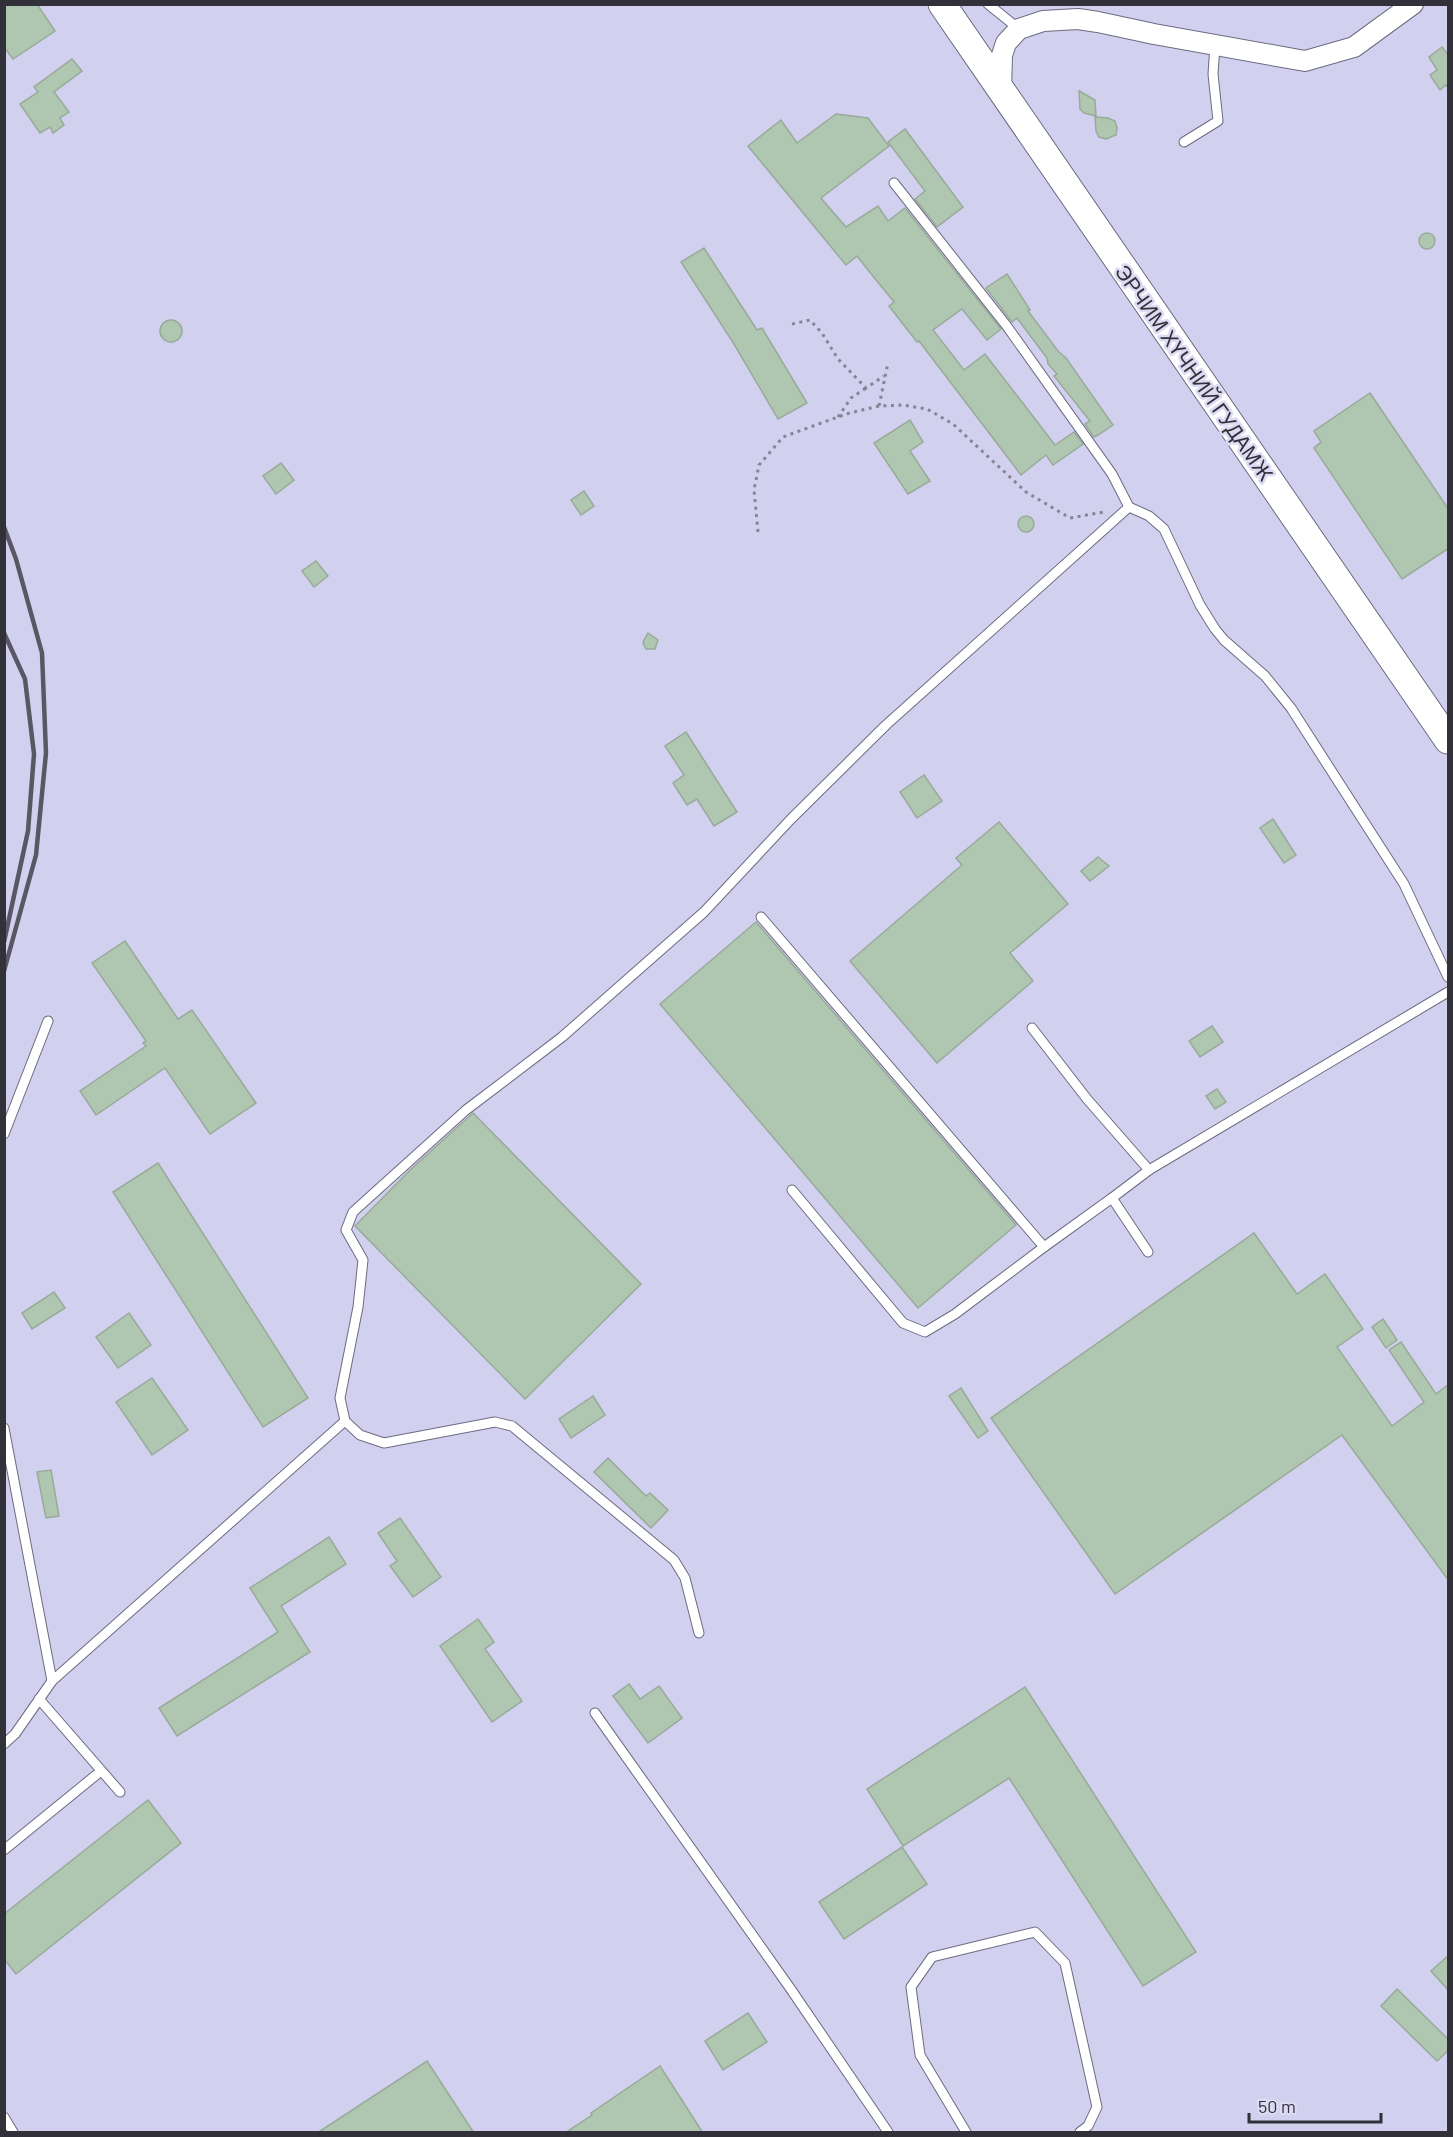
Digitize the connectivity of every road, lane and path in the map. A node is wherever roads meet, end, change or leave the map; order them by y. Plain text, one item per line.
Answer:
1 (942, 4) edge
2 (988, 4) edge
3 (1413, 4) edge
4 (1039, 13) edge
5 (1019, 29) junction
6 (1215, 45) junction
7 (1002, 92) junction
8 (1184, 142) dead end
9 (894, 183) dead end
10 (792, 324) dead end
11 (888, 363) dead end
12 (884, 376) junction
13 (866, 388) junction
14 (879, 406) junction
15 (838, 417) junction
16 (1129, 507) junction
17 (1111, 511) dead end
18 (758, 532) dead end
19 (1449, 740) edge
20 (761, 916) dead end
21 (1449, 977) edge
22 (1449, 992) edge
23 (48, 1021) dead end
24 (1032, 1028) dead end
25 (4, 1134) edge
26 (1149, 1170) junction
27 (792, 1190) dead end
28 (1112, 1198) junction
29 (1044, 1247) junction
30 (1148, 1252) dead end
31 (345, 1421) junction
32 (4, 1428) edge
33 (699, 1633) dead end
34 (52, 1681) junction
35 (39, 1699) junction
36 (595, 1713) dead end
37 (4, 1744) edge
38 (101, 1771) junction
39 (120, 1792) dead end
40 (4, 1850) edge
41 (4, 2117) edge
42 (13, 2133) edge
43 (888, 2133) edge
44 (966, 2133) edge
45 (1080, 2133) edge

1 - 7 main road, ЭРЧИМ ХҮЧНИЙ ГУДАМЖ
2 - 5 lane
3 - 6 street
4 - 5 street
4 - 6 street
5 - 7 street
6 - 8 lane
7 - 19 main road, ЭРЧИМ ХҮЧНИЙ ГУДАМЖ
9 - 16 lane
10 - 13 path
11 - 12 path
12 - 13 path
12 - 14 path
13 - 15 path
14 - 15 path
14 - 17 path
15 - 18 path
16 - 21 lane
16 - 31 lane
20 - 29 lane
22 - 26 lane
23 - 25 lane
24 - 26 lane
26 - 28 lane
27 - 29 lane
28 - 29 lane
28 - 30 lane
31 - 33 lane
31 - 34 lane
32 - 34 lane
34 - 35 lane
35 - 37 lane
35 - 38 lane
36 - 43 lane
38 - 39 lane
38 - 40 lane
41 - 42 lane
44 - 45 lane

